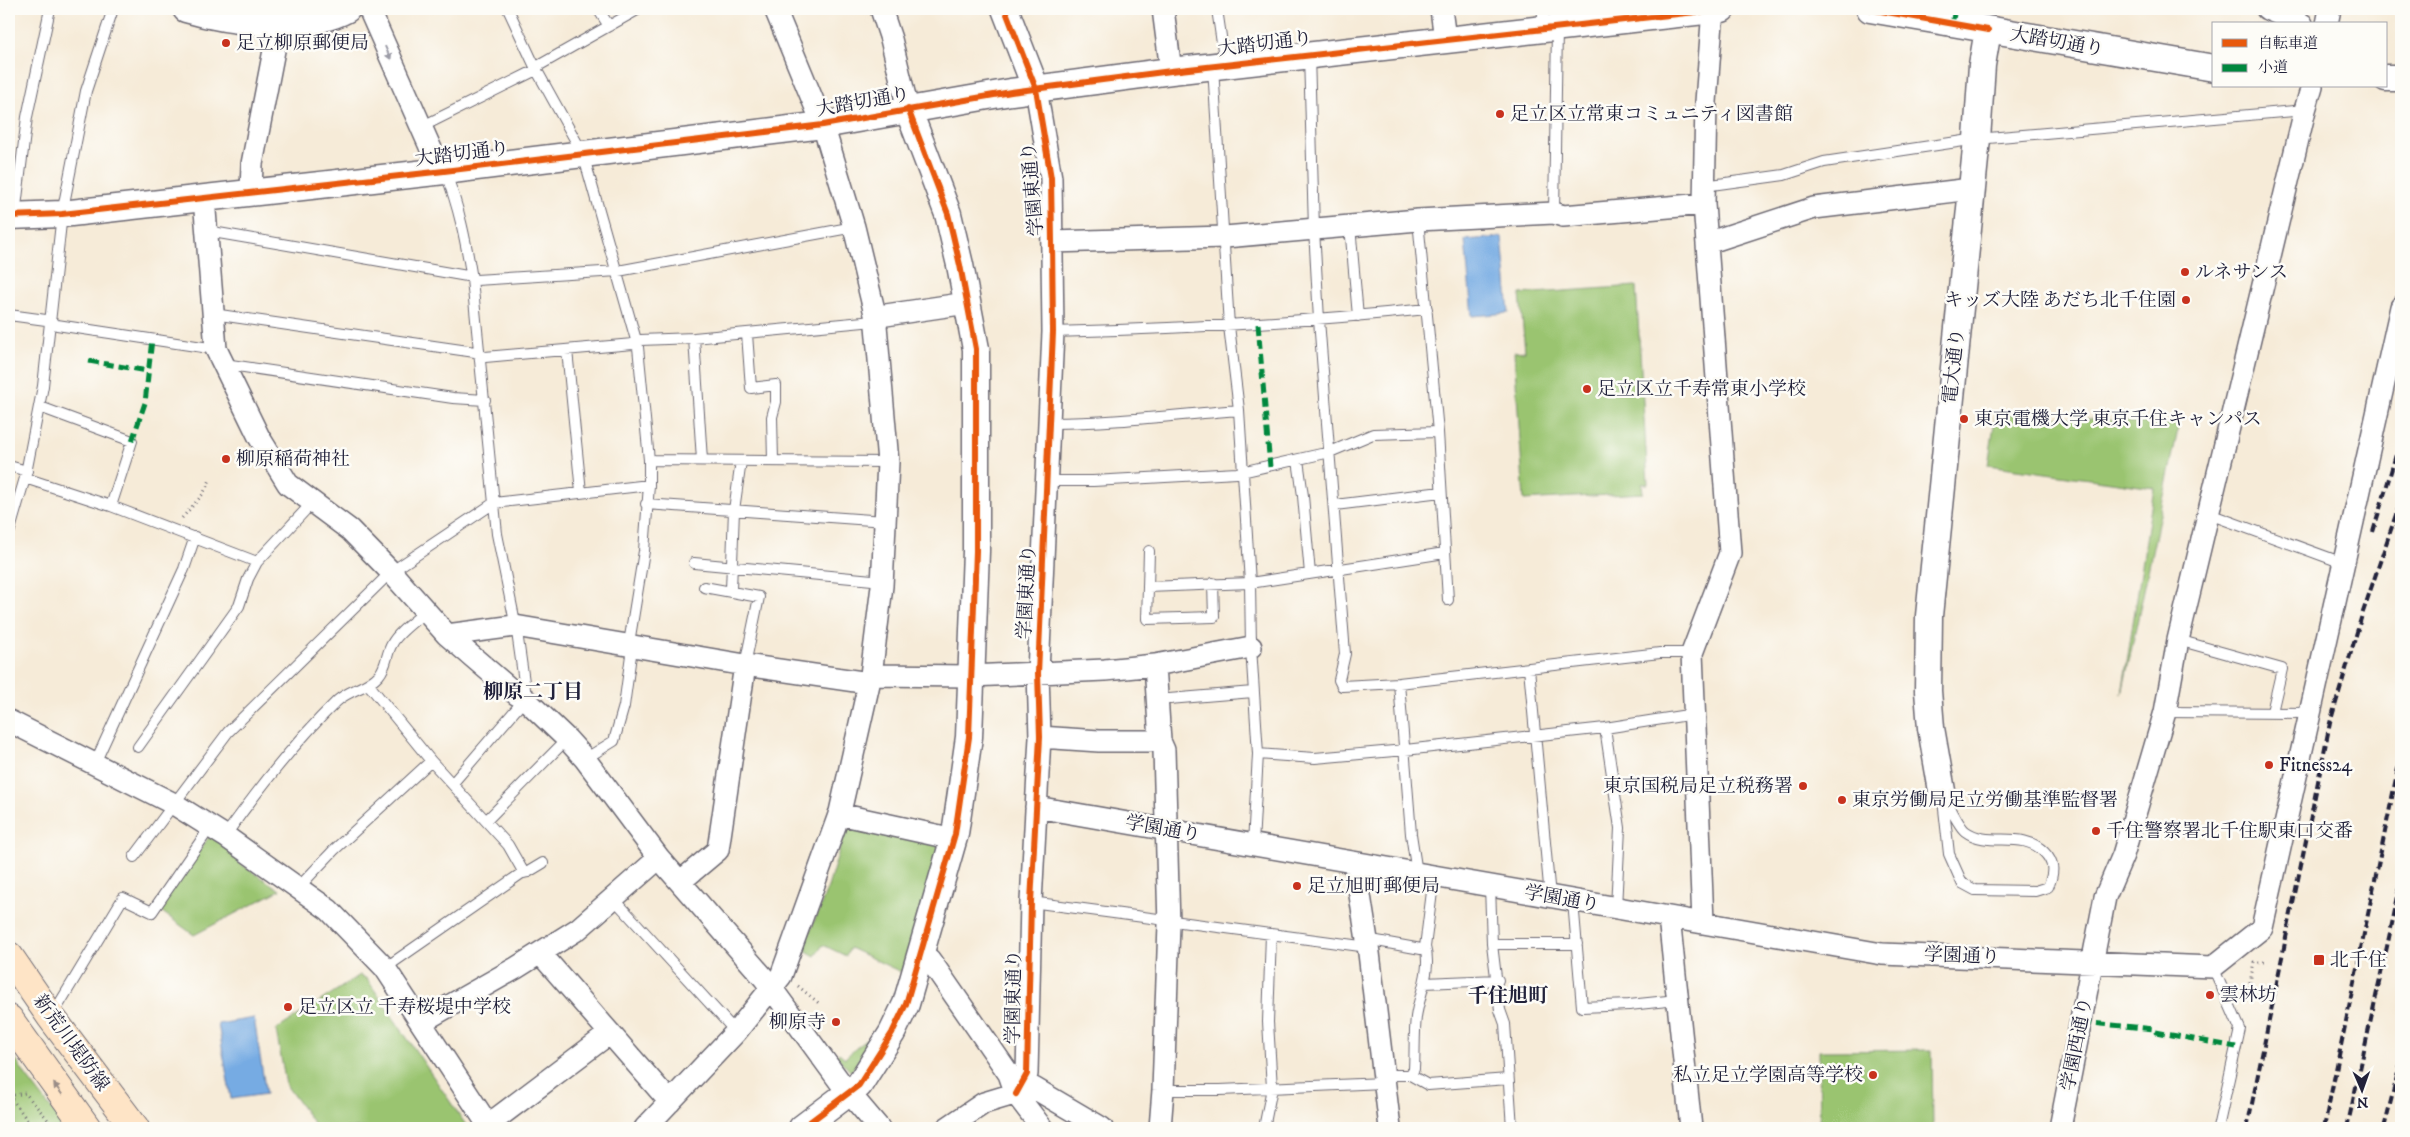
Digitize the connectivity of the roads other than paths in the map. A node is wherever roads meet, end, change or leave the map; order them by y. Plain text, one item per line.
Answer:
1 (50, 9) edge
2 (113, 9) edge
3 (186, 9) edge
4 (346, 9) edge
5 (369, 9) edge
6 (508, 9) edge
7 (598, 9) edge
8 (639, 9) edge
9 (775, 9) edge
10 (881, 9) edge
11 (1005, 9) edge
12 (1163, 9) edge
13 (1217, 9) edge
14 (1441, 9) edge
15 (1716, 9) edge
16 (1870, 9) edge
17 (2267, 9) edge
18 (2330, 9) edge
19 (280, 15) edge
20 (1548, 21) edge
21 (2297, 22) edge
22 (2327, 22) edge
23 (609, 26) junction
24 (1988, 30) junction
25 (1445, 39) junction
26 (1309, 54) junction
27 (1219, 65) junction
28 (536, 68) junction
29 (2212, 68) edge
30 (1171, 71) junction
31 (2388, 78) edge
32 (2401, 78) edge
33 (2311, 88) edge
34 (1036, 89) junction
35 (908, 109) junction
36 (2305, 110) junction
37 (823, 124) junction
38 (421, 127) junction
39 (1977, 139) junction
40 (583, 154) junction
41 (444, 172) junction
42 (1971, 189) junction
43 (251, 192) junction
44 (1704, 195) junction
45 (204, 198) junction
46 (1554, 213) junction
47 (62, 214) junction
48 (12, 216) edge
49 (1418, 220) junction
50 (1350, 226) junction
51 (854, 227) junction
52 (1314, 229) junction
53 (207, 231) junction
54 (1225, 237) junction
55 (1052, 242) junction
56 (1707, 243) junction
57 (618, 271) junction
58 (472, 279) junction
59 (967, 303) junction
60 (2401, 307) edge
61 (1427, 309) junction
62 (213, 314) junction
63 (9, 315) edge
64 (1358, 316) junction
65 (874, 318) junction
66 (1319, 320) junction
67 (51, 322) junction
68 (1229, 326) junction
69 (1053, 332) junction
70 (747, 334) junction
71 (694, 338) junction
72 (636, 342) junction
73 (567, 350) junction
74 (481, 355) junction
75 (219, 356) junction
76 (485, 400) junction
77 (40, 407) junction
78 (1239, 410) junction
79 (1050, 424) junction
80 (1438, 432) junction
81 (1330, 452) junction
82 (649, 460) junction
83 (702, 460) junction
84 (1298, 460) junction
85 (773, 461) junction
86 (741, 462) junction
87 (888, 462) junction
88 (9, 466) edge
89 (1243, 471) junction
90 (26, 475) junction
91 (1047, 481) junction
92 (649, 485) junction
93 (581, 492) junction
94 (1441, 492) junction
95 (312, 503) junction
96 (494, 503) junction
97 (646, 504) junction
98 (1335, 505) junction
99 (111, 506) junction
100 (734, 510) junction
101 (2209, 514) junction
102 (885, 521) junction
103 (9, 533) edge
104 (195, 537) junction
105 (1148, 551) dead end
106 (1445, 552) junction
107 (257, 562) junction
108 (694, 563) dead end
109 (2343, 563) junction
110 (732, 565) junction
111 (1340, 568) junction
112 (391, 572) junction
113 (1310, 574) junction
114 (882, 581) junction
115 (1250, 582) junction
116 (1213, 583) junction
117 (704, 587) dead end
118 (1148, 587) junction
119 (731, 590) junction
120 (1448, 600) dead end
121 (425, 612) junction
122 (515, 626) junction
123 (446, 635) junction
124 (2178, 640) junction
125 (630, 646) junction
126 (1251, 647) junction
127 (1692, 653) junction
128 (1155, 665) junction
129 (745, 666) junction
130 (1529, 668) junction
131 (1038, 672) junction
132 (971, 676) junction
133 (870, 679) junction
134 (1399, 683) junction
135 (369, 685) junction
136 (1253, 692) junction
137 (525, 699) junction
138 (1157, 700) junction
139 (2165, 712) junction
140 (2272, 712) junction
141 (2309, 713) junction
142 (1694, 714) junction
143 (9, 721) edge
144 (1605, 728) junction
145 (1535, 735) junction
146 (1040, 737) junction
147 (568, 739) junction
148 (1160, 741) junction
149 (138, 747) dead end
150 (1404, 750) junction
151 (1258, 754) junction
152 (585, 759) junction
153 (431, 762) junction
154 (96, 763) junction
155 (452, 784) junction
156 (1942, 791) junction
157 (174, 804) junction
158 (1036, 807) junction
159 (839, 814) junction
160 (486, 821) junction
161 (1165, 829) junction
162 (218, 831) junction
163 (954, 839) junction
164 (1253, 844) junction
165 (134, 857) dead end
166 (659, 858) junction
167 (1355, 862) junction
168 (543, 863) dead end
169 (524, 873) junction
170 (1425, 875) junction
171 (681, 881) junction
172 (1490, 886) junction
173 (298, 888) junction
174 (1550, 897) junction
175 (614, 899) junction
176 (1573, 901) junction
177 (1031, 902) junction
178 (1616, 908) junction
179 (1669, 917) junction
180 (1168, 920) junction
181 (1702, 922) junction
182 (1272, 934) junction
183 (1367, 943) junction
184 (1492, 944) junction
185 (1577, 944) junction
186 (1425, 947) junction
187 (540, 953) junction
188 (9, 956) edge
189 (921, 956) junction
190 (2092, 960) junction
191 (2213, 967) junction
192 (385, 968) junction
193 (1498, 980) junction
194 (776, 983) junction
195 (1424, 983) junction
196 (1677, 1000) junction
197 (51, 1017) junction
198 (9, 1019) edge
199 (421, 1022) junction
200 (736, 1032) junction
201 (610, 1033) junction
202 (1410, 1075) junction
203 (1384, 1079) junction
204 (1508, 1079) junction
205 (1272, 1088) junction
206 (1163, 1090) junction
207 (850, 1094) junction
208 (1016, 1094) junction
209 (670, 1102) junction
210 (489, 1127) edge
211 (87, 1128) edge
212 (135, 1128) edge
213 (645, 1128) edge
214 (802, 1128) edge
215 (879, 1128) edge
216 (947, 1128) edge
217 (1042, 1128) edge
218 (1102, 1128) edge
219 (1160, 1128) edge
220 (1264, 1128) edge
221 (1390, 1128) edge
222 (1512, 1128) edge
223 (1691, 1128) edge
224 (2060, 1128) edge
225 (2218, 1128) edge

1 - 48 lane
2 - 47 lane
3 - 19 street
4 - 19 street
5 -> 38 street
6 - 28 lane
7 - 23 lane
8 - 23 lane
9 - 37 street
10 - 35 street
11 - 34 street
12 - 30 street
13 - 27 lane
14 - 25 street
15 - 20 street, 大踏切通り
15 - 44 street
16 - 24 street, 大踏切通り
17 - 21 street
18 - 22 street
19 - 43 street
20 - 25 street, 大踏切通り
20 - 46 lane
23 - 28 lane
24 - 29 street, 大踏切通り
24 - 39 street, 電大通り
25 - 26 street, 大踏切通り
26 - 27 street, 大踏切通り
26 - 52 lane
27 - 30 street, 大踏切通り
27 - 54 lane
28 - 38 lane
28 - 40 lane
30 - 34 street, 大踏切通り
31 - 32 street
33 - 36 street, 学園西通り
34 - 35 street, 大踏切通り
34 - 55 street, 学園東通り
35 - 37 street, 大踏切通り
35 - 59 street
36 - 39 lane
36 - 101 street, 学園西通り
37 - 40 street, 大踏切通り
37 - 51 street
38 - 41 street
39 - 42 street, 電大通り
39 - 44 lane
40 - 41 street, 大踏切通り
40 - 57 lane
41 - 43 street, 大踏切通り
41 - 58 lane
42 - 56 street
42 - 156 street, 電大通り
43 - 45 street, 大踏切通り
44 - 46 street
44 - 56 street
45 - 47 street, 大踏切通り
45 - 53 street
46 - 49 street
47 - 48 street, 大踏切通り
47 - 67 lane
49 - 50 street
49 - 61 lane
50 - 52 street
50 - 64 lane
51 - 57 lane
51 - 65 street
52 - 54 street
52 - 66 lane
53 - 58 lane
53 - 62 street
54 - 55 street
54 - 68 lane
55 - 69 street, 学園東通り
56 - 127 street
57 - 58 lane
57 - 72 lane
58 - 74 lane
59 - 65 street
59 - 132 street
60 - 109 street
61 - 64 lane
61 - 80 lane
62 - 74 lane
62 - 75 street
63 - 67 lane
64 - 66 lane
65 - 70 lane
65 - 87 street
66 - 68 lane
66 - 81 lane
67 - 75 lane
67 - 77 lane
68 - 69 lane
68 - 78 lane
69 - 79 street, 学園東通り
70 - 71 lane
70 - 85 lane
71 - 72 lane
71 - 83 lane
72 - 73 lane
72 - 82 lane
73 - 74 lane
73 - 93 lane
74 - 76 lane
75 - 76 lane
75 - 95 street
76 - 96 lane
77 - 90 lane
77 - 99 lane
78 - 79 lane
78 - 89 lane
79 - 91 street, 学園東通り
80 - 81 lane
80 - 94 lane
81 - 84 lane
81 - 98 lane
82 - 83 lane
82 - 92 lane
83 - 86 lane
84 - 89 lane
84 - 113 lane
85 - 86 lane
85 - 87 lane
86 - 100 lane
87 - 102 street
88 - 90 lane
89 - 91 lane
89 - 115 lane
90 - 99 lane
90 - 103 lane
91 - 131 street, 学園東通り
92 - 93 lane
92 - 97 lane
93 - 96 lane
94 - 98 lane
94 - 106 lane
95 - 107 lane
95 - 112 street
96 - 112 lane
96 - 122 lane
97 - 100 lane
97 - 125 lane
98 - 111 lane
99 - 104 lane
100 - 102 lane
100 - 110 lane
101 - 109 lane
101 - 124 street, 学園西通り
102 - 114 street
104 - 107 lane
104 - 154 lane
105 - 118 lane
106 - 111 lane
106 - 120 lane
107 - 149 lane
108 - 110 lane
109 - 141 street
110 - 114 lane
110 - 119 lane
111 - 113 lane
111 - 134 lane
112 - 121 street
112 - 157 lane
113 - 115 lane
114 - 133 street
115 - 116 lane
115 - 126 lane
116 - 118 lane
116 - 118 lane
117 - 119 lane
119 - 129 lane
121 - 123 street
121 - 135 lane
122 - 123 street
122 - 125 street
122 - 137 lane
123 - 137 street
124 - 139 street, 学園西通り
124 - 140 lane
125 - 129 street
125 - 152 lane
126 - 128 street
126 - 136 lane
127 - 130 lane
127 - 142 street
128 - 131 street
128 - 138 street
129 - 133 street
129 - 171 street
130 - 134 lane
130 - 145 lane
131 - 132 street
131 - 146 street, 学園東通り
132 - 133 street
132 - 163 street
133 - 159 street
134 - 150 lane
135 - 153 lane
135 - 162 lane
136 - 138 lane
136 - 151 lane
137 - 147 street
137 - 155 lane
138 - 148 street
139 - 140 lane
139 - 190 street, 学園西通り
140 - 141 lane
141 - 191 street
142 - 144 lane
142 - 181 street
143 - 154 street
144 - 145 lane
144 - 178 lane
145 - 150 lane
145 - 174 lane
146 - 148 street
146 - 158 street, 学園東通り
147 - 152 street
147 - 160 lane
148 - 161 street
150 - 151 lane
150 - 170 lane
151 - 164 lane
152 - 166 street
153 - 155 lane
153 - 173 lane
154 - 157 street
155 - 160 lane
156 - 156 lane
157 - 162 street
157 - 165 lane
158 - 161 street, 学園通り
158 - 177 street, 学園東通り
159 - 163 street
159 - 194 street
160 - 169 lane
161 - 164 street, 学園通り
161 - 180 street
162 - 173 street
162 - 197 lane
163 - 189 street
164 - 167 street, 学園通り
166 - 171 street
166 - 175 street
167 - 170 street, 学園通り
167 - 183 street
168 - 169 lane
169 - 192 lane
170 - 172 street, 学園通り
170 - 186 lane
171 - 194 street
172 - 174 street, 学園通り
172 - 184 lane
173 - 192 street
174 - 176 street, 学園通り
175 - 187 street
175 - 200 lane
176 - 178 street, 学園通り
176 - 185 lane
177 - 180 lane
177 - 208 street, 学園東通り
178 - 179 street, 学園通り
179 - 181 street, 学園通り
179 - 196 street
180 - 182 lane
180 - 206 street
181 - 190 street, 学園通り
182 - 183 lane
182 - 205 lane
183 - 186 lane
183 - 203 street
184 - 185 lane
184 - 193 lane
185 - 196 lane
186 - 195 lane
187 - 199 street
187 - 201 street
188 - 197 main road, 新荒川堤防線
189 - 207 street
189 - 208 street
190 - 191 street, 学園通り
190 - 224 street, 学園西通り
191 - 225 lane
192 - 199 street
193 - 195 lane
193 - 204 lane
194 - 200 street
194 - 207 street
195 - 202 lane
196 - 223 street
197 - 212 main road, 新荒川堤防線
211 -> 198 main road, 新荒川堤防線
199 - 210 street
200 - 209 street
201 - 209 street
201 - 210 street
202 - 203 lane
202 - 204 lane
203 - 205 lane
203 - 221 street
204 - 222 lane
205 - 206 lane
205 - 220 lane
206 - 219 street
207 - 214 street
207 - 215 street
208 - 216 street
208 - 217 street
208 - 218 street
209 - 213 street

